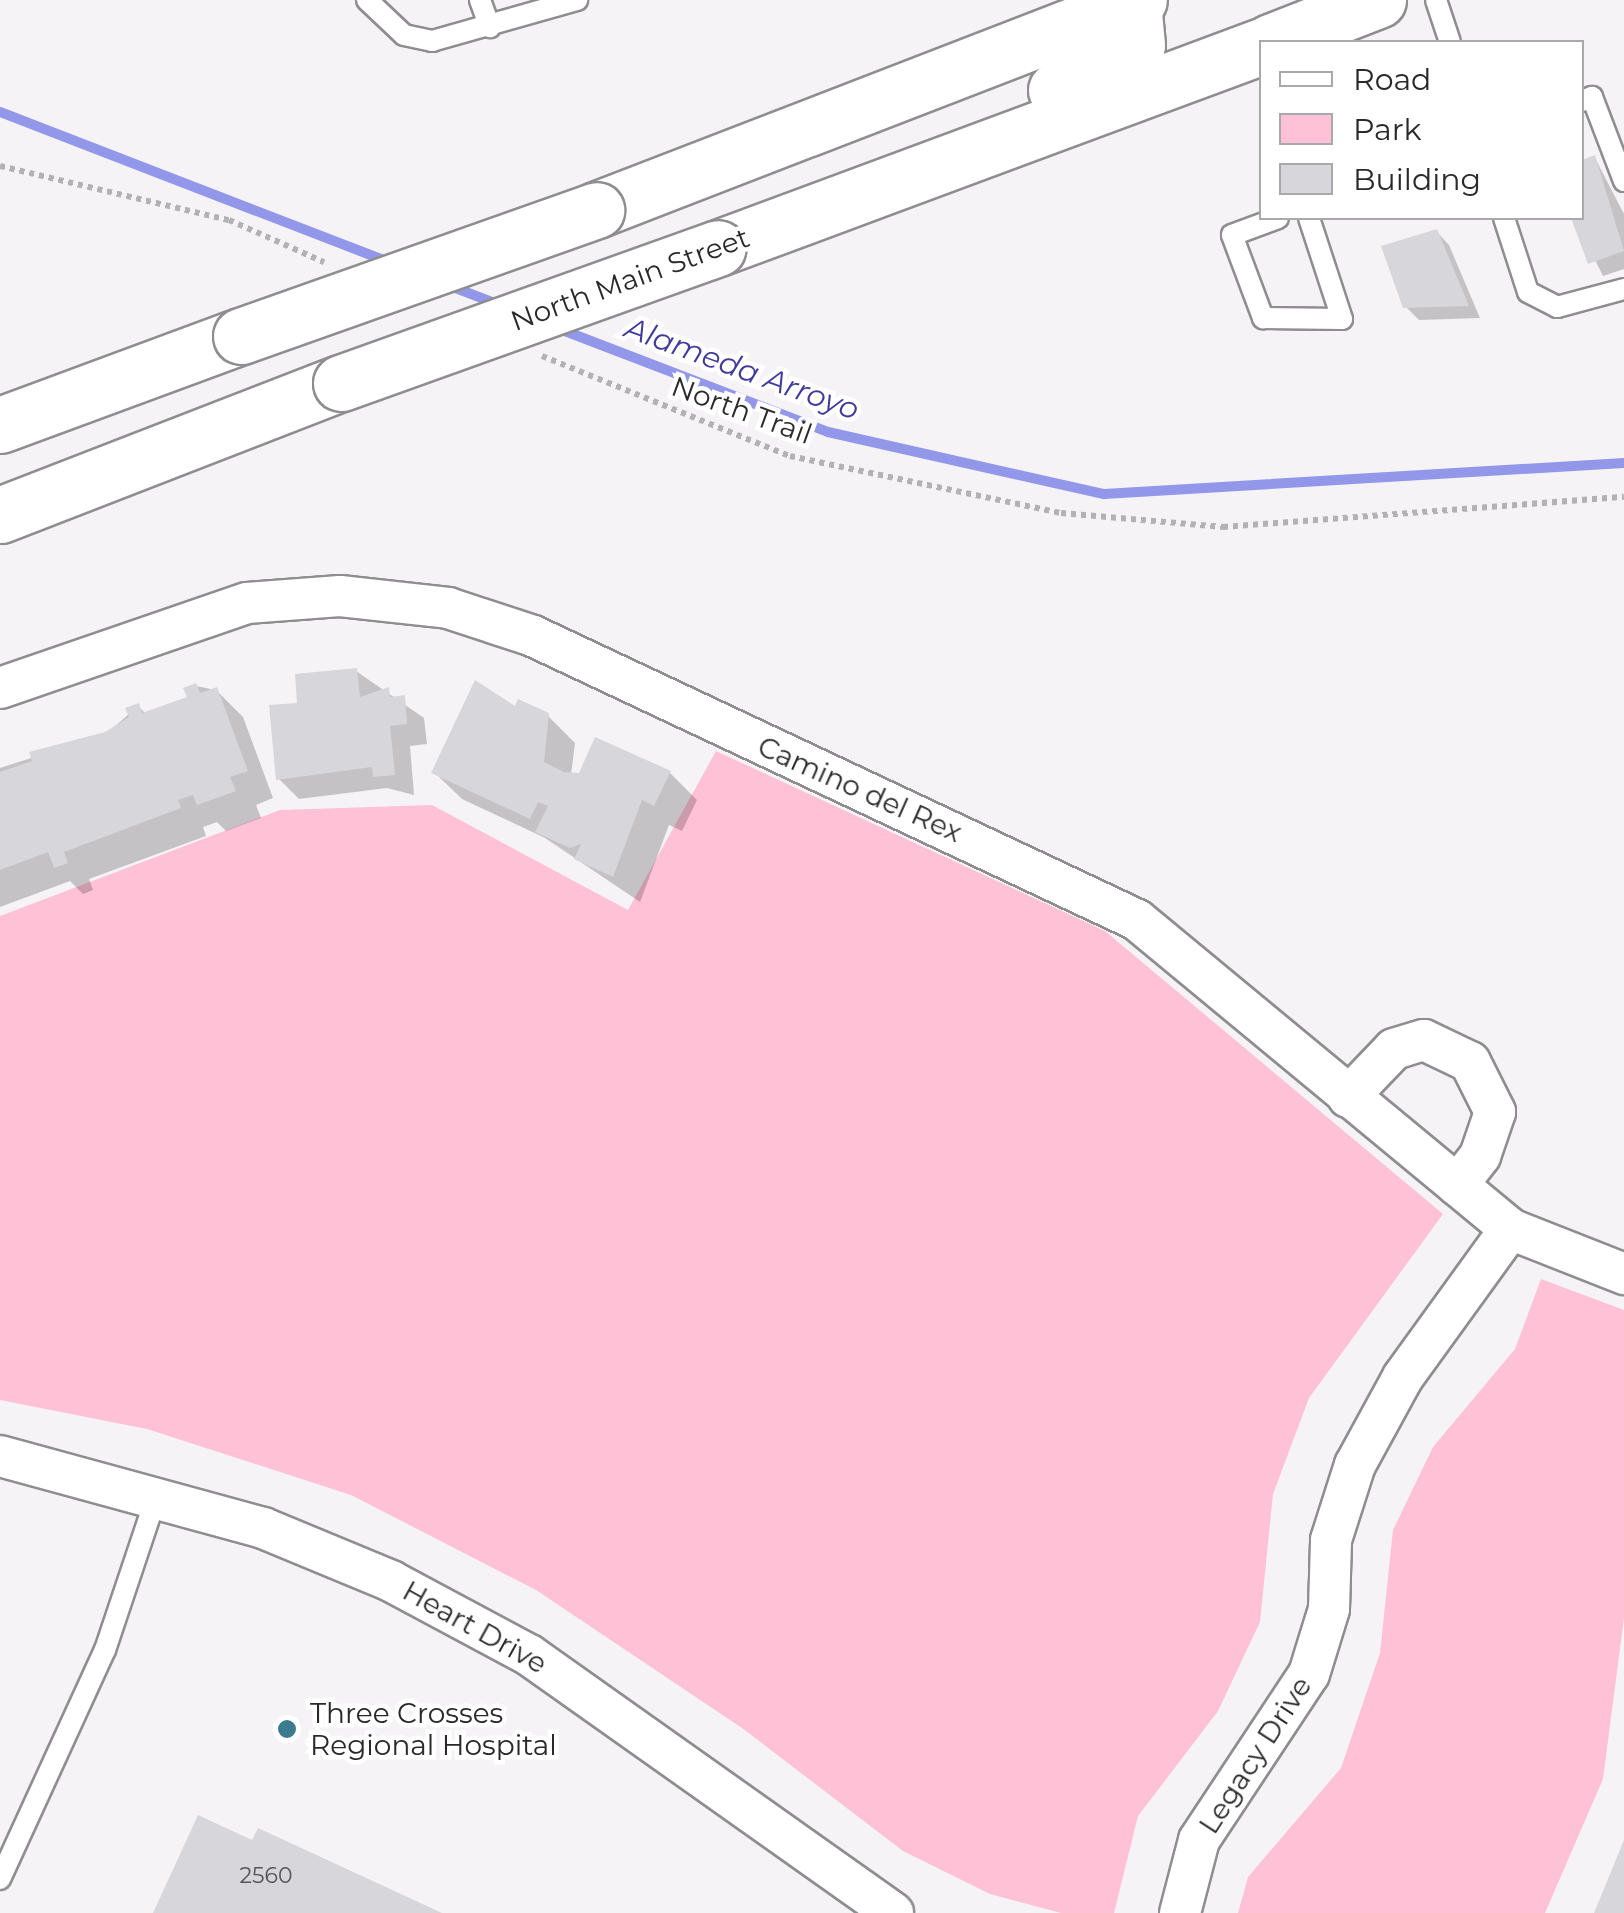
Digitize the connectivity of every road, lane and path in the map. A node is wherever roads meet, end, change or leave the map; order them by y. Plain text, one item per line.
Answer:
1 (367, 0) edge
2 (480, 0) edge
3 (578, 0) edge
4 (1378, 0) edge
5 (1436, 0) edge
6 (1135, 1) edge
7 (490, 28) junction
8 (1275, 40) edge
9 (1449, 40) edge
10 (1259, 47) edge
11 (1587, 99) edge
12 (0, 166) edge
13 (903, 180) junction
14 (1624, 181) edge
15 (1273, 220) edge
16 (1310, 220) edge
17 (1505, 220) edge
18 (338, 268) dead end
19 (1624, 290) edge
20 (521, 347) dead end
21 (0, 425) edge
22 (1624, 496) edge
23 (0, 516) edge
24 (0, 688) edge
25 (1348, 1097) junction
26 (1456, 1185) junction
27 (1510, 1228) junction
28 (1624, 1274) edge
29 (0, 1456) edge
30 (157, 1494) junction
31 (0, 1880) edge
32 (893, 1913) edge
33 (1180, 1913) edge

1 - 7 lane
2 - 7 lane
3 - 7 lane
4 - 8 main road
5 - 9 lane
6 - 13 main road
6 - 21 main road, bridge
10 - 13 main road, North Main Street
11 - 14 lane
12 - 18 path
13 - 23 main road, North Main Street, bridge
15 - 16 lane
17 - 19 lane
20 - 22 path, North Trail
24 - 25 street, Camino del Rex
25 - 26 street, Camino del Rex
25 - 26 street
26 - 27 street, Camino del Rex
27 - 28 street, Camino del Rex
27 - 33 street, Legacy Drive
29 - 30 street, Heart Drive
30 - 31 lane
30 - 32 street, Heart Drive

